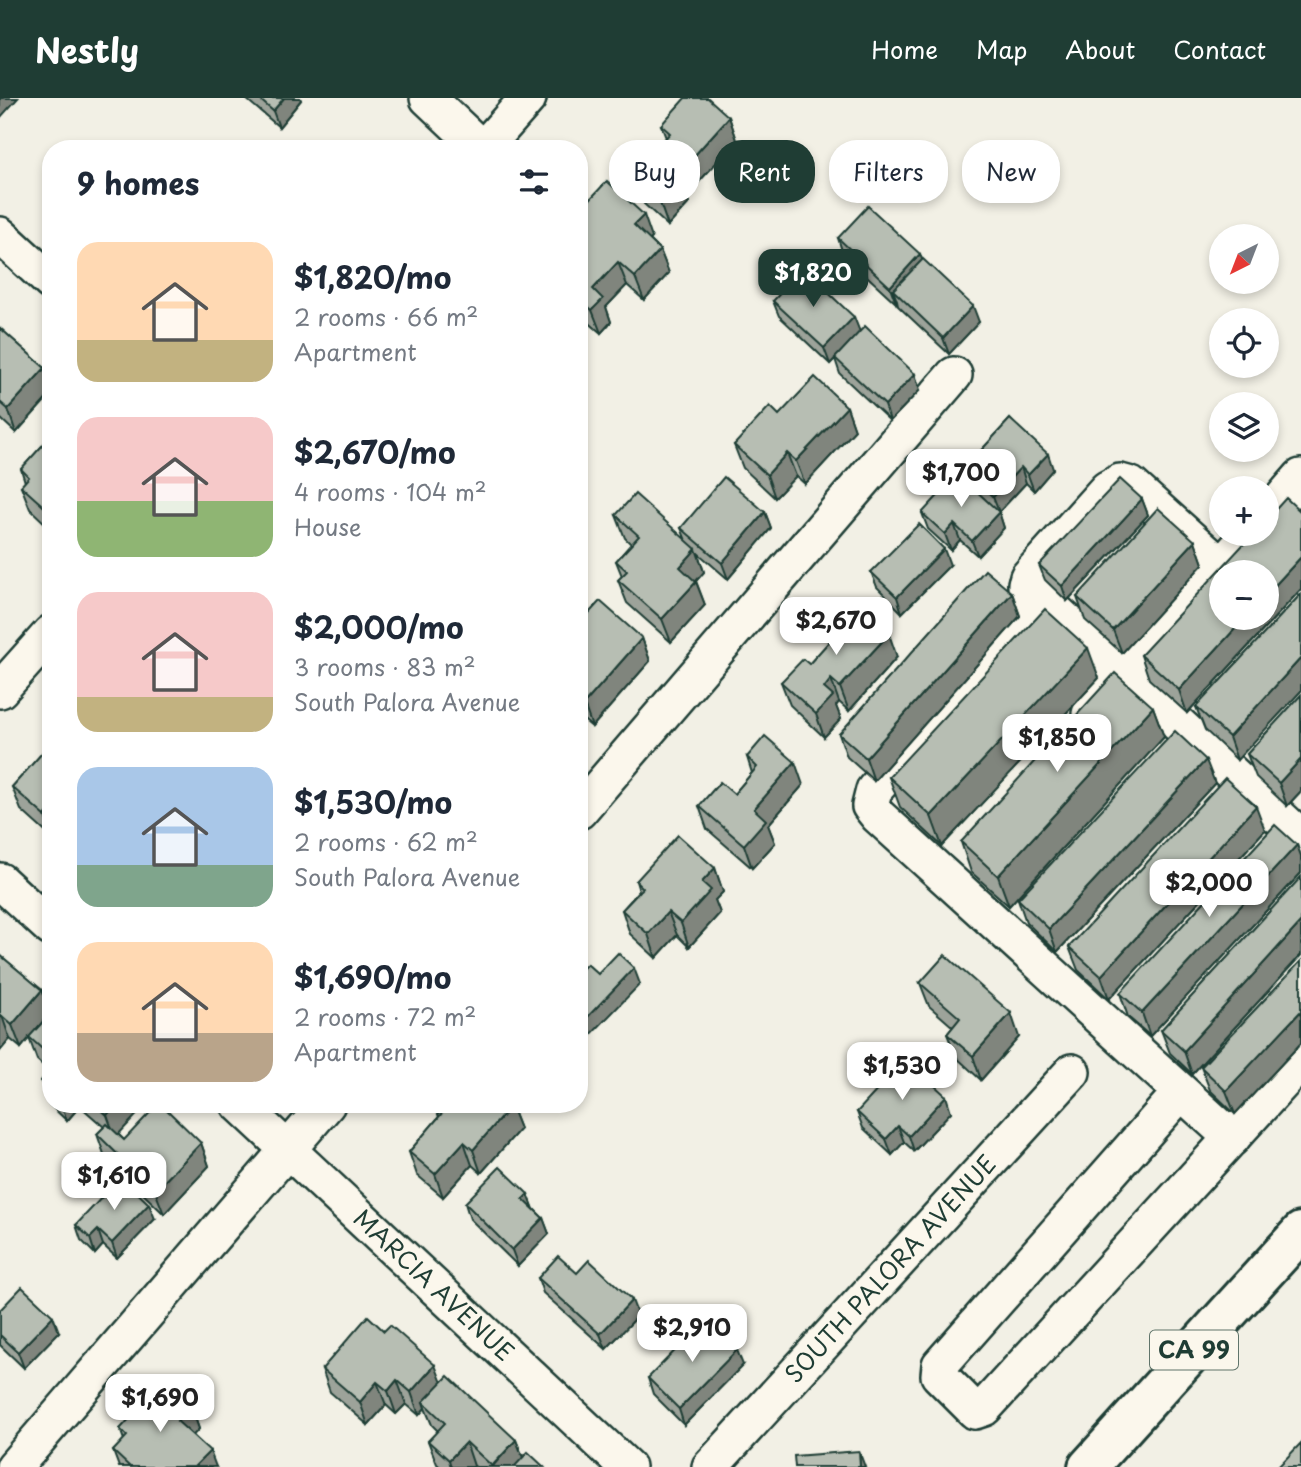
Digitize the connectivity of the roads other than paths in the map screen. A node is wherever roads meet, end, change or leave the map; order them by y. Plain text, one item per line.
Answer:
1 (428, 98) edge
2 (528, 98) edge
3 (472, 140) edge
4 (490, 140) edge
5 (0, 235) edge
6 (42, 274) edge
7 (954, 375) dead end
8 (1240, 546) edge
9 (1214, 560) edge
10 (1227, 560) edge
11 (1209, 580) edge
12 (1026, 584) junction
13 (42, 643) edge
14 (1125, 675) junction
15 (0, 690) edge
16 (1072, 736) edge
17 (588, 801) edge
18 (1301, 837) edge
19 (0, 881) edge
20 (42, 920) edge
21 (1301, 1062) edge
22 (1072, 1072) dead end
23 (1181, 1092) junction
24 (249, 1113) edge
25 (319, 1113) edge
26 (1232, 1138) junction
27 (288, 1150) junction
28 (1301, 1232) edge
29 (13, 1467) edge
30 (627, 1467) edge
31 (710, 1467) edge
32 (1087, 1467) edge

1 - 3 street
2 - 4 street
5 - 6 street
7 - 17 street
8 - 10 street
9 - 12 street
11 - 14 street
12 - 14 street
12 - 23 street
13 - 15 street
14 - 16 street
14 - 18 street
19 - 20 street
21 - 26 street
22 - 31 street, SOUTH PALORA AVENUE
23 - 26 street
23 - 26 street
24 - 27 street, MARCIA AVENUE
25 - 27 street
27 - 29 street
27 - 30 street, MARCIA AVENUE
28 - 32 highway, CA 99

